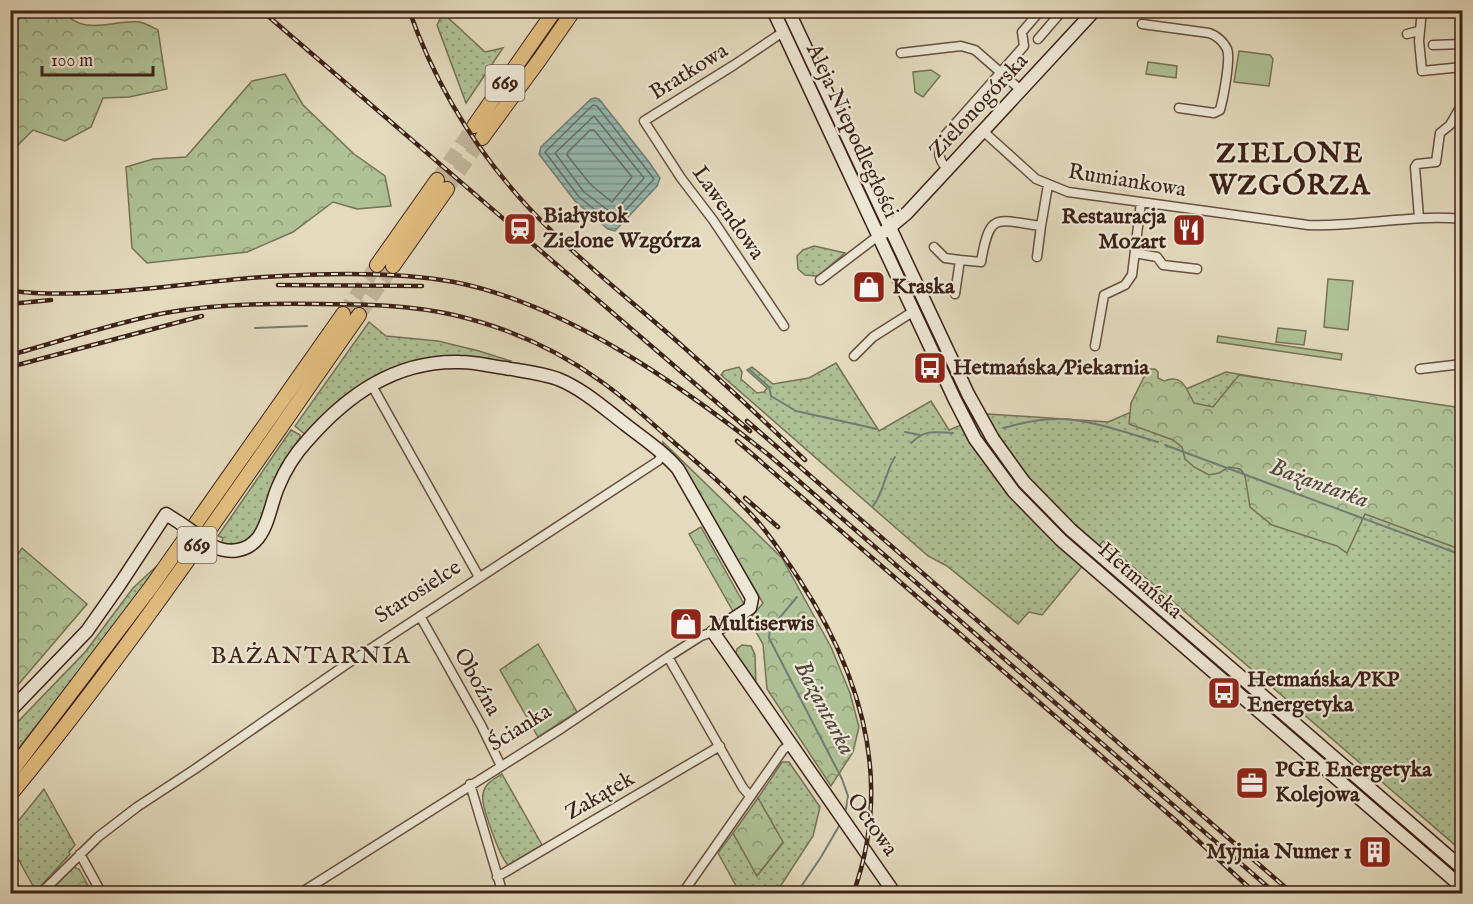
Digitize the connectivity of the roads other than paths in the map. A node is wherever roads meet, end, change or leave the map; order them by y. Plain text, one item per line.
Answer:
1 (549, 10) edge
2 (555, 10) edge
3 (573, 10) edge
4 (585, 10) edge
5 (773, 10) edge
6 (788, 10) edge
7 (1041, 10) edge
8 (1063, 10) edge
9 (1095, 10) edge
10 (1422, 10) edge
11 (1142, 24) dead end
12 (1419, 31) junction
13 (783, 32) junction
14 (1407, 34) dead end
15 (535, 39) junction
16 (1038, 39) dead end
17 (1462, 44) edge
18 (1433, 45) dead end
19 (901, 53) dead end
20 (540, 59) junction
21 (1462, 67) edge
22 (1000, 72) junction
23 (1022, 91) junction
24 (1462, 104) edge
25 (1179, 108) dead end
26 (644, 121) joint
27 (984, 132) junction
28 (948, 170) junction
29 (1048, 185) junction
30 (1142, 202) junction
31 (1419, 218) junction
32 (1462, 219) edge
33 (1041, 226) junction
34 (890, 227) junction
35 (878, 236) junction
36 (934, 247) dead end
37 (1135, 254) junction
38 (1037, 257) dead end
39 (960, 260) junction
40 (377, 266) tunnel mouth
41 (393, 266) tunnel mouth
42 (1197, 269) dead end
43 (820, 280) dead end
44 (955, 294) dead end
45 (914, 310) junction
46 (343, 314) tunnel mouth
47 (359, 315) tunnel mouth
48 (784, 326) dead end
49 (1095, 346) dead end
50 (854, 356) dead end
51 (1462, 364) edge
52 (1420, 369) dead end
53 (371, 384) junction
54 (968, 394) junction
55 (955, 400) junction
56 (663, 454) junction
57 (478, 578) junction
58 (420, 616) junction
59 (713, 632) junction
60 (668, 657) junction
61 (10, 711) edge
62 (35, 742) junction
63 (790, 744) junction
64 (720, 747) junction
65 (1326, 749) junction
66 (1316, 761) junction
67 (10, 766) edge
68 (501, 766) junction
69 (29, 772) junction
70 (10, 773) edge
71 (470, 784) junction
72 (10, 795) edge
73 (750, 796) junction
74 (10, 800) edge
75 (80, 854) junction
76 (1462, 868) edge
77 (497, 877) junction
78 (1462, 887) edge
79 (40, 894) edge
80 (102, 894) edge
81 (299, 894) edge
82 (503, 894) edge
83 (682, 894) edge
84 (894, 894) edge

1 - 15 main road
2 - 15 main road, 669
3 - 20 main road, 669
4 - 20 main road
5 - 13 main road, Aleja Niepodległości
6 - 34 main road, Aleja Niepodległości
7 - 22 street
8 - 16 street
9 - 23 main road, Zielonogórska
10 - 12 street
11 - 25 street
12 - 14 street
12 - 21 street
13 - 26 street, Bratkowa
13 - 35 main road, Aleja Niepodległości
15 - 20 main road, 669
17 - 18 street
19 - 22 street
22 - 23 street
22 - 28 street
23 - 27 main road, Zielonogórska
24 - 31 street
26 - 48 street, Lawendowa
27 - 28 main road, Zielonogórska
27 - 29 street, Rumiankowa
28 - 34 main road, Zielonogórska
29 - 30 street, Rumiankowa
29 - 33 street
30 - 31 street, Rumiankowa
30 - 37 street
31 - 32 street, Rumiankowa
33 - 38 street
33 - 39 street
34 - 35 main road, Zielonogórska
34 - 54 main road, Hetmańska
35 - 43 street
35 - 45 main road, Hetmańska
36 - 39 street
37 - 42 street
37 - 49 street
39 - 44 street
40 - 41 main road
45 - 50 street
45 - 55 main road, Hetmańska
46 - 62 main road, 669
47 - 69 main road, 669
51 - 52 street
53 - 56 main road
53 - 57 street
53 - 61 main road, bridge
54 - 55 main road
54 - 65 main road, Hetmańska
55 - 66 main road, Hetmańska
56 - 57 street, Starosielce
56 - 59 main road, Ścianka
57 - 58 street, Starosielce
58 - 68 street, Oboźna
58 - 75 street, Starosielce
59 - 60 street, Ścianka
59 - 63 main road, Octowa
60 - 64 street
60 - 68 street, Ścianka
62 - 67 main road
62 - 70 main road, 669
63 - 73 street
63 - 84 main road, Octowa
64 - 73 street
64 - 77 street, Zakątek
65 - 66 main road
65 - 76 main road, Hetmańska
66 - 78 main road, Hetmańska
68 - 71 street, Ścianka
69 - 72 main road, 669
69 - 74 main road
71 - 77 street
71 - 81 street, Ścianka
73 - 83 street
75 - 79 street, Starosielce
75 - 80 street
77 - 82 street

